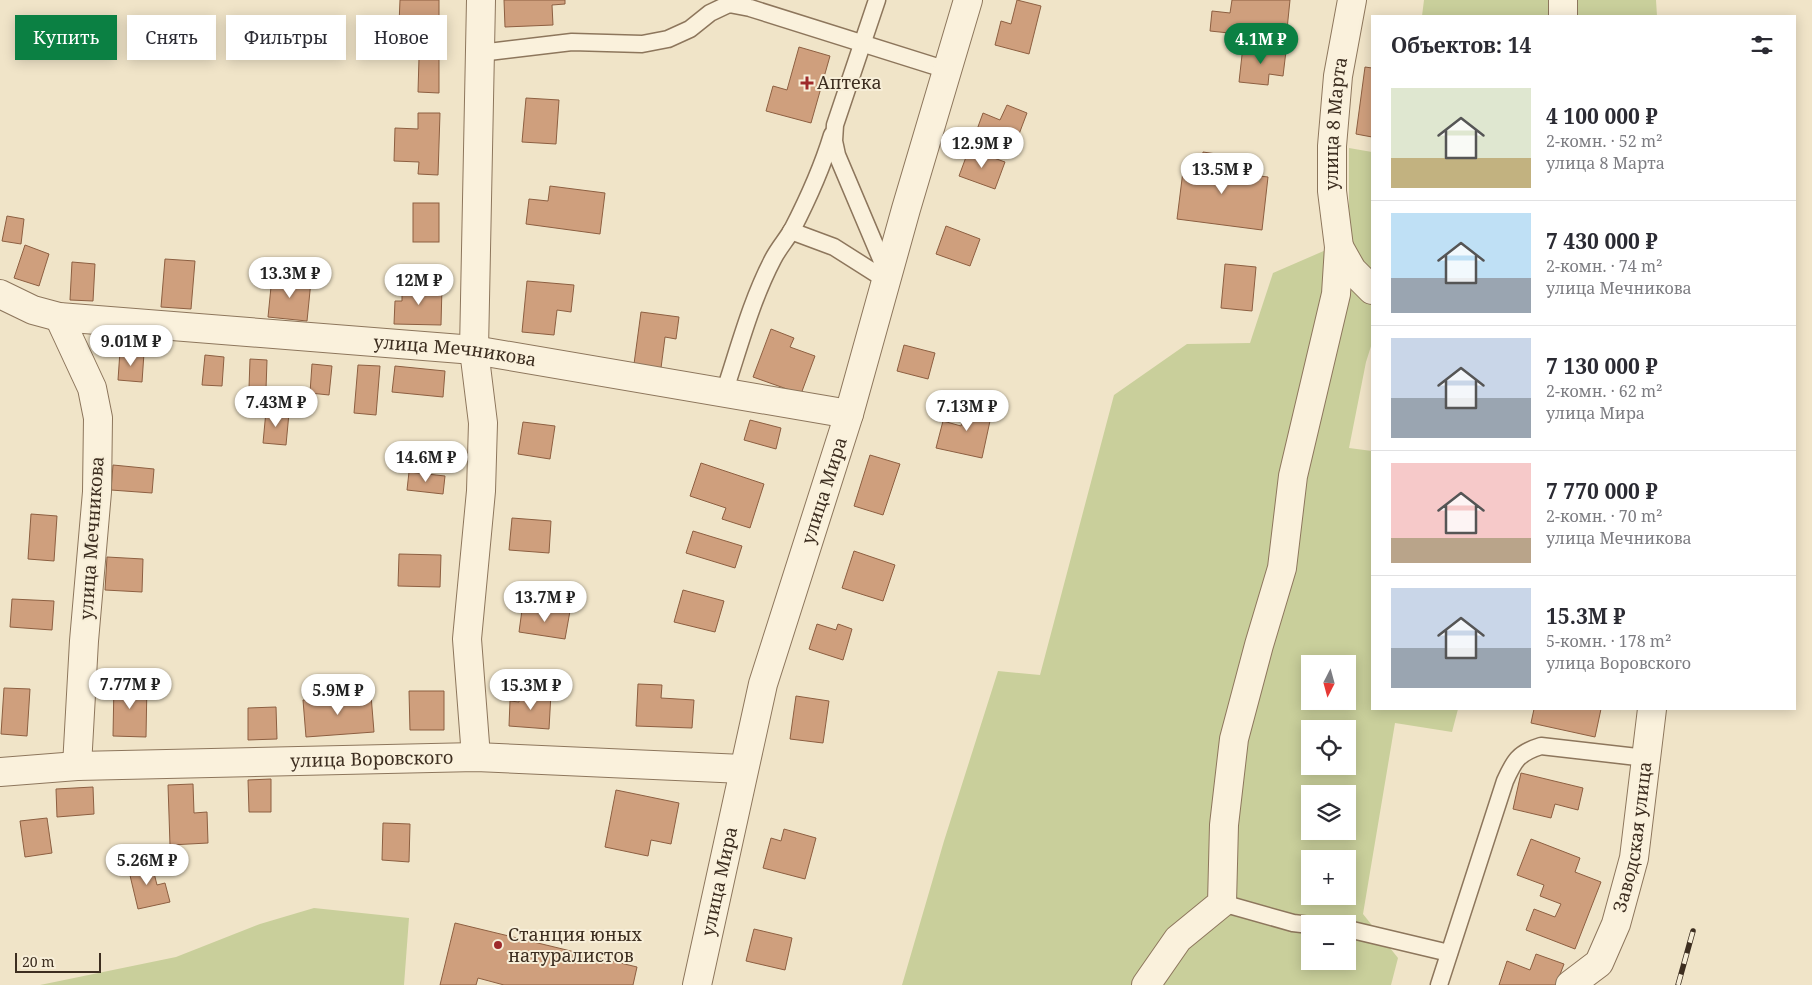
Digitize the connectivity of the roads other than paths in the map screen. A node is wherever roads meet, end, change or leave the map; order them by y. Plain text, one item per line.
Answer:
1 (481, 0) edge
2 (877, 0) edge
3 (968, 0) edge
4 (1352, 0) edge
5 (1563, 0) edge
6 (729, 2) edge
7 (1563, 15) edge
8 (863, 42) junction
9 (480, 53) junction
10 (947, 70) junction
11 (835, 125) junction
12 (791, 231) junction
13 (1339, 247) junction
14 (886, 280) junction
15 (1371, 289) edge
16 (0, 294) edge
17 (59, 317) junction
18 (474, 350) junction
19 (724, 393) junction
20 (849, 414) junction
21 (1652, 710) edge
22 (476, 757) junction
23 (1646, 758) junction
24 (77, 766) junction
25 (743, 769) junction
26 (0, 772) edge
27 (1222, 903) junction
28 (1301, 924) edge
29 (1356, 931) edge
30 (1450, 953) junction
31 (1600, 974) edge
32 (697, 985) edge
33 (1146, 985) edge
34 (1439, 985) edge
35 (1570, 985) edge

1 - 9 street
2 - 8 lane
3 - 10 street, улица Мира
4 - 13 street, улица 8 Марта
5 - 7 street
6 - 8 lane
6 - 9 lane
8 - 10 lane
8 - 11 lane
9 - 18 street
10 - 14 street, улица Мира
11 - 12 lane
11 - 14 lane
12 - 14 lane
12 - 19 lane
13 - 15 street
13 - 27 street
14 - 20 street, улица Мира
16 - 17 street, улица Мечникова
17 - 18 street, улица Мечникова
17 - 24 street, улица Мечникова
18 - 19 street, улица Мечникова
18 - 22 street
19 - 20 street, улица Мечникова
20 - 25 street, улица Мира
21 - 23 street, Заводская улица
22 - 24 street, улица Воровского
22 - 25 street, улица Воровского
23 - 30 lane
23 - 31 street, Заводская улица
24 - 26 street, улица Воровского
25 - 32 street, улица Мира
27 - 28 lane
27 - 33 street
29 - 30 lane
30 - 34 lane
31 - 35 street, Заводская улица

